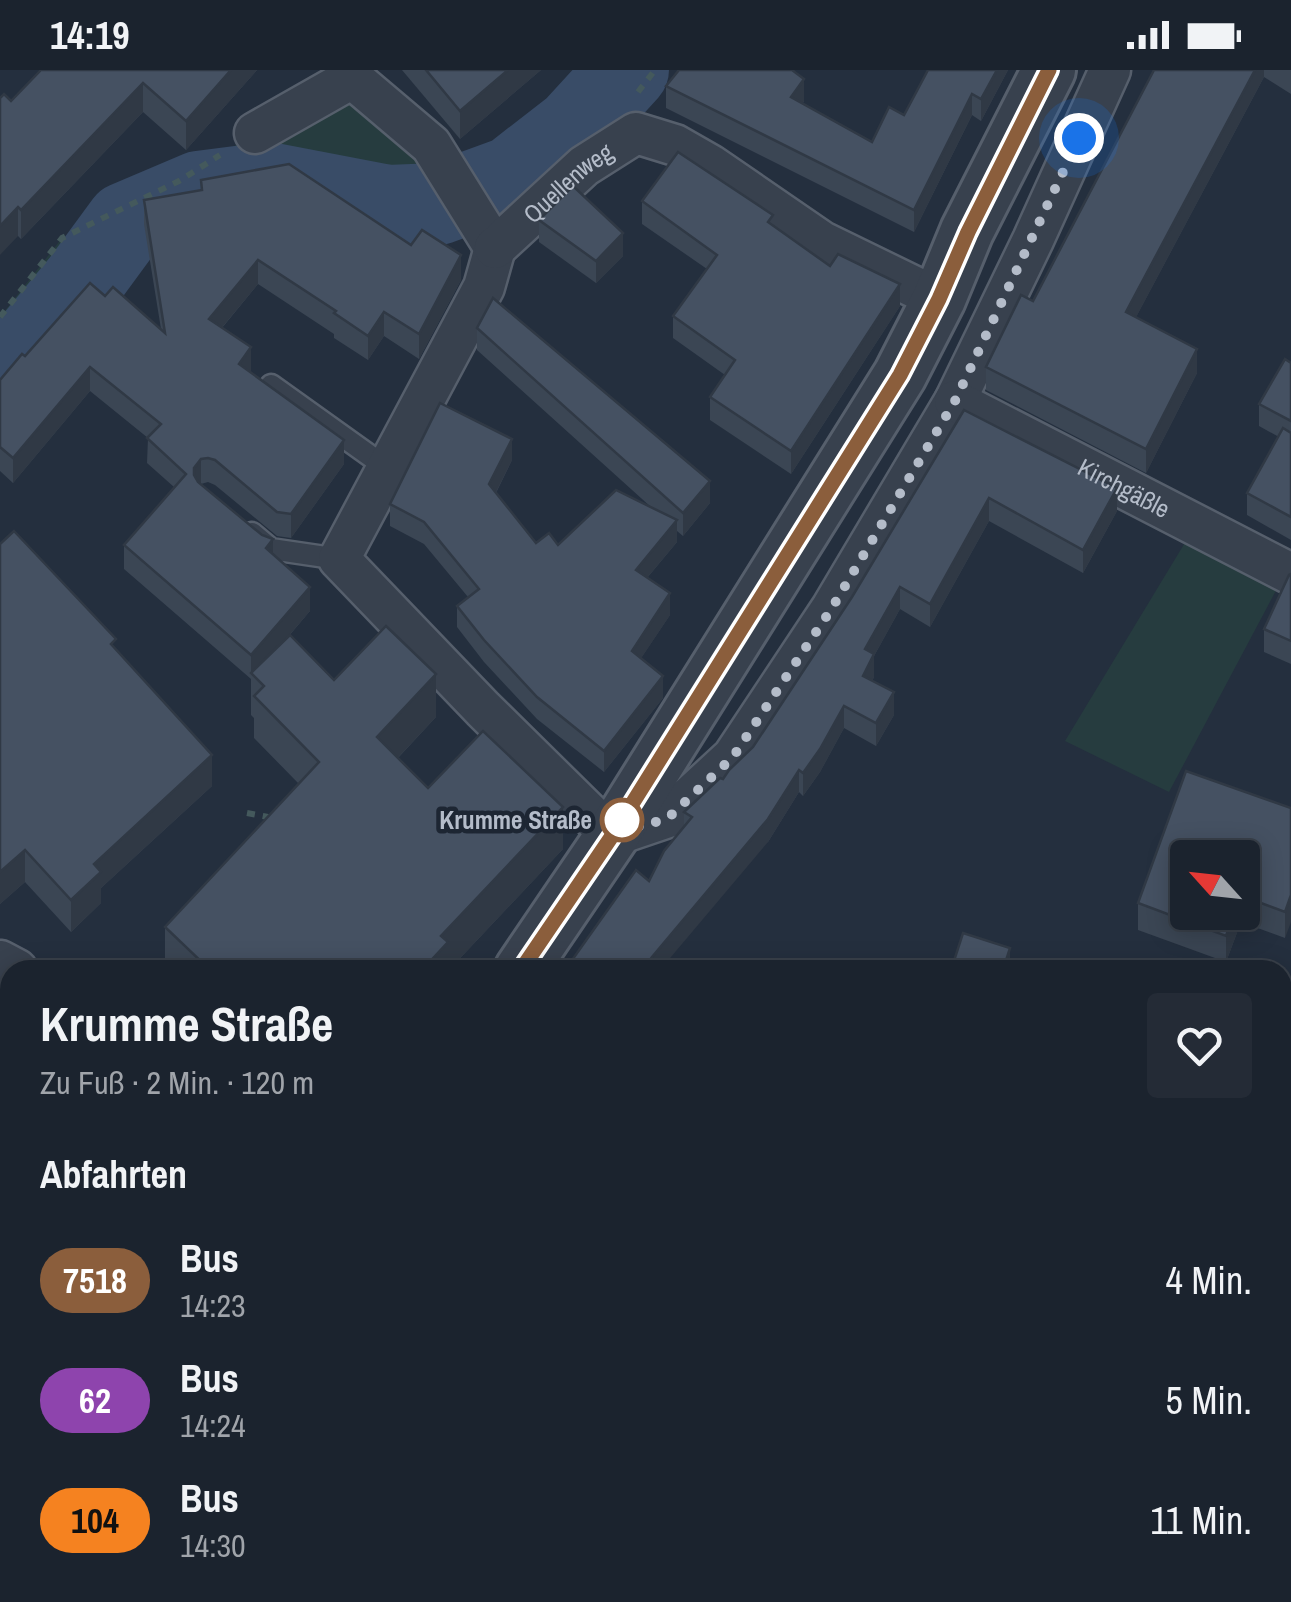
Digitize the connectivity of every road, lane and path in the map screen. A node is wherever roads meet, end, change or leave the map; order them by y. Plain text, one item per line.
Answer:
1 (1048, 70) edge
2 (1110, 70) edge
3 (351, 74) edge
4 (254, 133) joint
5 (486, 233) junction
6 (939, 299) junction
7 (0, 317) edge
8 (271, 385) edge
9 (955, 401) junction
10 (386, 468) junction
11 (233, 517) edge
12 (339, 559) junction
13 (1291, 574) edge
14 (246, 813) dead end
15 (281, 820) edge
16 (612, 836) junction
17 (528, 960) edge

1 - 6 street
2 - 9 street
3 - 4 street
3 - 5 street
4 - 7 path
5 - 6 street, Quellenweg
5 - 10 street
6 - 16 street
8 - 10 lane
9 - 13 street, Kirchgäßle
9 - 16 street
10 - 12 street
11 - 12 lane
12 - 16 street
14 - 15 path
16 - 17 street

